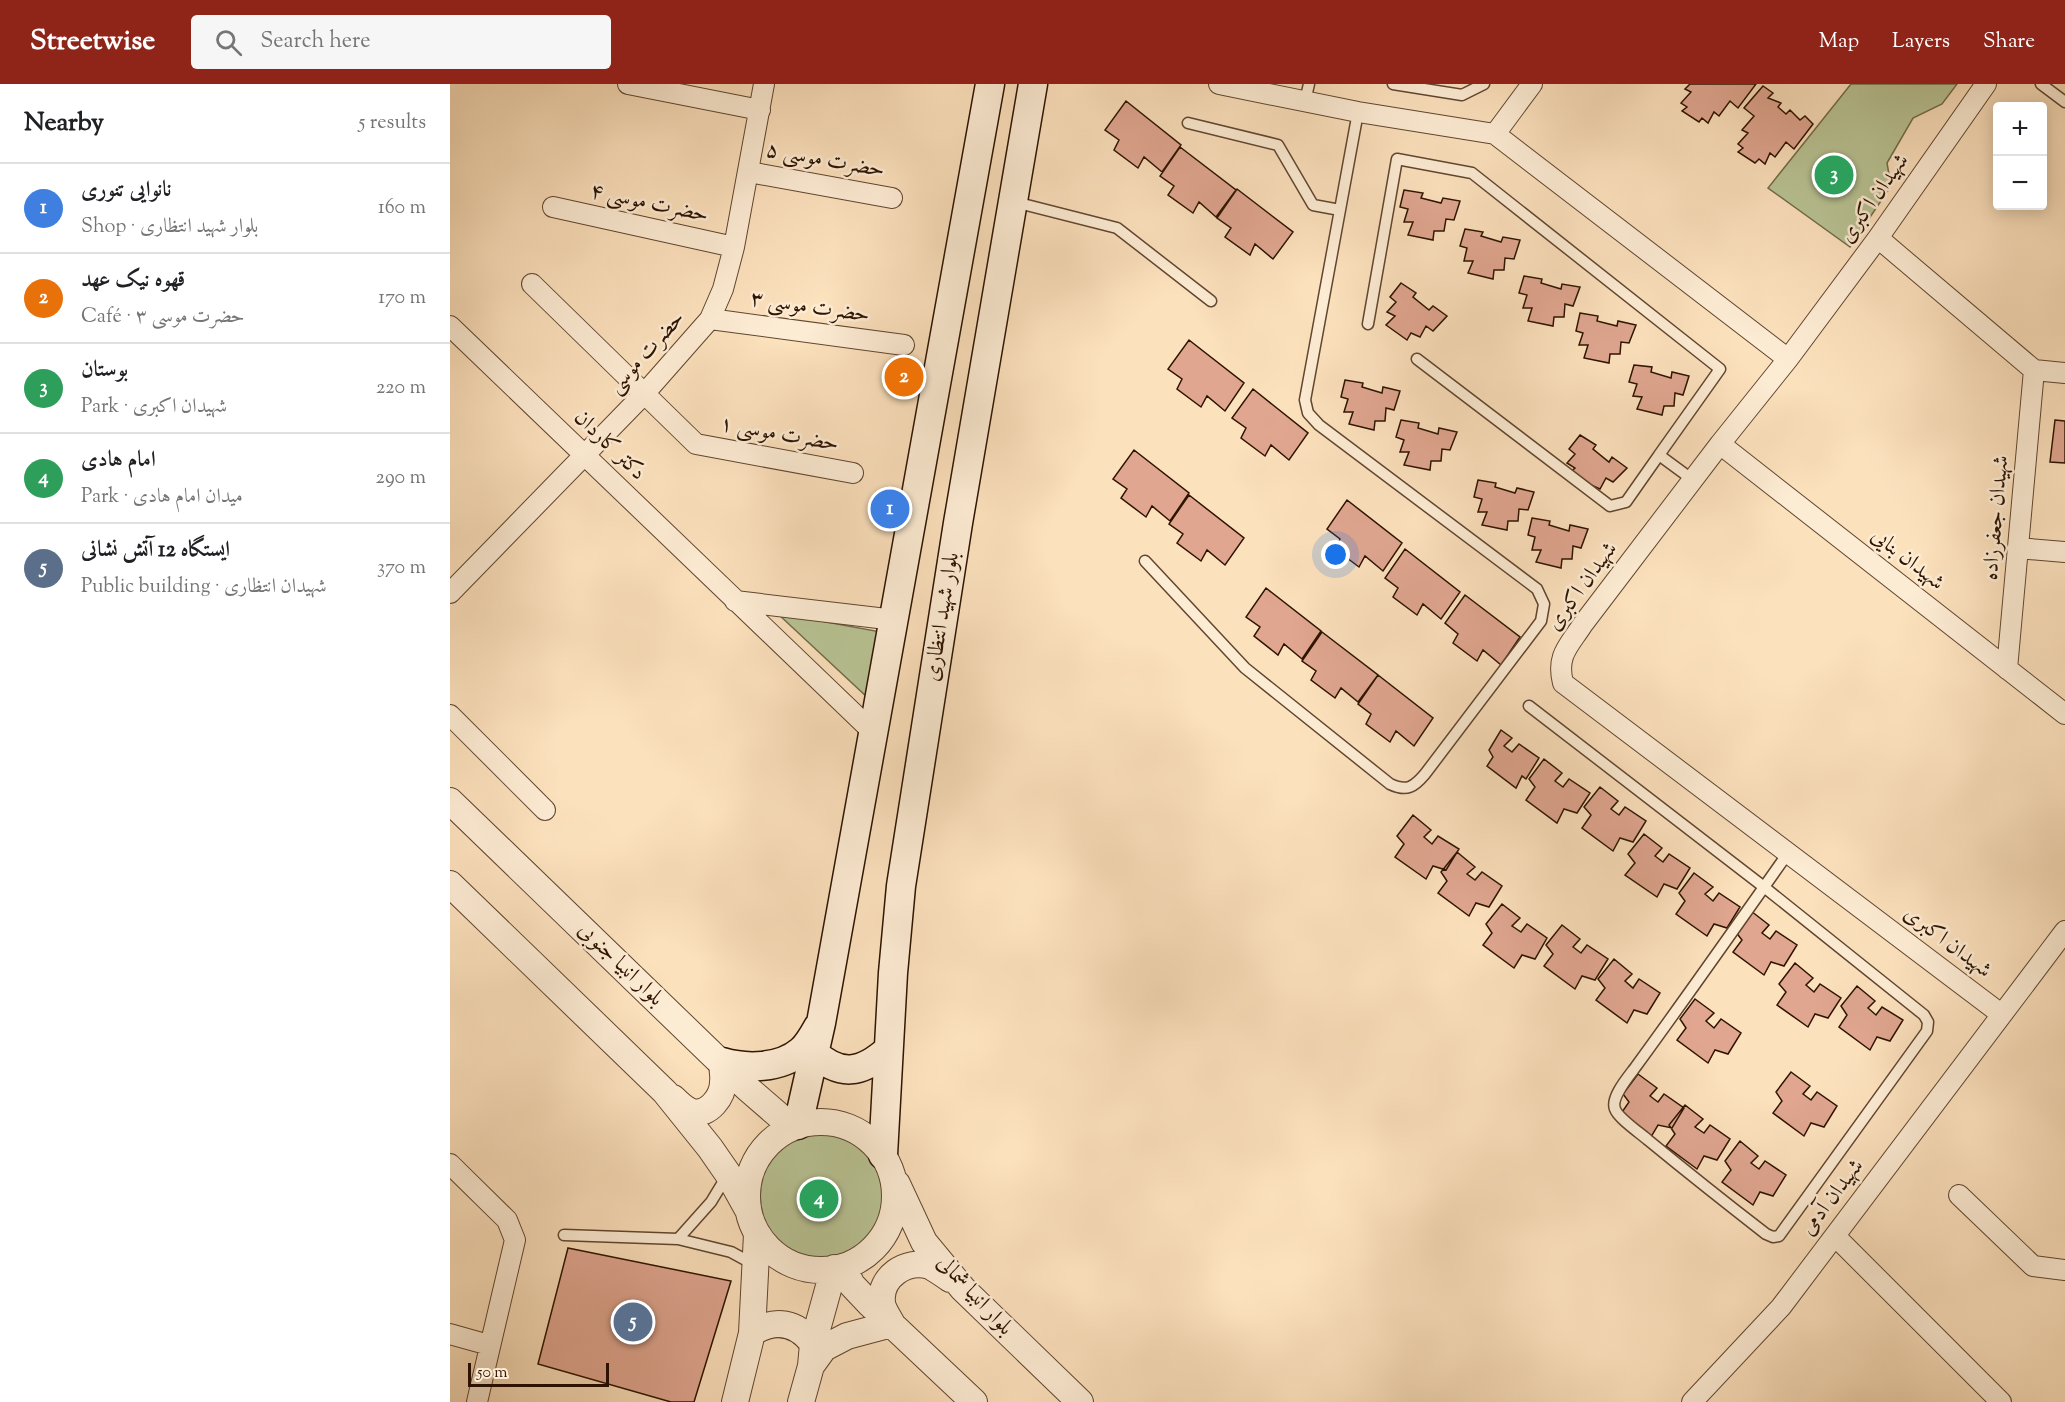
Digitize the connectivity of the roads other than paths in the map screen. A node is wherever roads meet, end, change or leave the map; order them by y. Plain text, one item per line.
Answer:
1 (628, 84) edge
2 (764, 84) edge
3 (990, 84) edge
4 (1033, 84) edge
5 (1219, 84) edge
6 (1393, 84) edge
7 (1484, 84) edge
8 (1532, 84) edge
9 (1986, 84) edge
10 (2041, 84) edge
11 (1307, 93) edge
12 (2065, 102) edge
13 (760, 110) junction
14 (1358, 112) junction
15 (1188, 123) dead end
16 (1495, 134) junction
17 (749, 172) junction
18 (892, 198) dead end
19 (1014, 202) junction
20 (554, 207) dead end
21 (1340, 210) junction
22 (1878, 238) junction
23 (734, 247) junction
24 (532, 284) dead end
25 (1211, 301) dead end
26 (710, 319) junction
27 (1368, 324) dead end
28 (450, 326) edge
29 (903, 345) dead end
30 (1417, 359) dead end
31 (1788, 359) junction
32 (2034, 370) junction
33 (2065, 373) edge
34 (644, 394) junction
35 (1720, 444) junction
36 (583, 455) junction
37 (1659, 455) junction
38 (853, 473) dead end
39 (1693, 480) junction
40 (912, 516) junction
41 (958, 523) junction
42 (2018, 548) junction
43 (2065, 552) edge
44 (1145, 561) dead end
45 (450, 593) edge
46 (735, 601) junction
47 (895, 620) junction
48 (2007, 669) junction
49 (1529, 706) dead end
50 (2065, 714) edge
51 (450, 715) edge
52 (873, 732) junction
53 (450, 801) edge
54 (545, 810) dead end
55 (1788, 853) junction
56 (450, 884) edge
57 (1764, 887) junction
58 (2065, 931) edge
59 (2001, 1014) junction
60 (821, 1023) junction
61 (888, 1050) junction
62 (813, 1052) junction
63 (722, 1062) junction
64 (665, 1092) junction
65 (795, 1126) junction
66 (450, 1164) edge
67 (887, 1164) junction
68 (728, 1173) junction
69 (1959, 1195) dead end
70 (748, 1210) junction
71 (757, 1234) junction
72 (564, 1235) dead end
73 (1834, 1236) junction
74 (678, 1239) junction
75 (755, 1266) junction
76 (839, 1268) junction
77 (2065, 1270) edge
78 (963, 1289) junction
79 (892, 1324) junction
80 (752, 1333) junction
81 (450, 1334) edge
82 (489, 1345) junction
83 (812, 1355) junction
84 (477, 1402) edge
85 (735, 1402) edge
86 (801, 1402) edge
87 (974, 1402) edge
88 (1080, 1402) edge
89 (1692, 1402) edge
90 (2001, 1402) edge

1 - 13 street
2 - 13 street, حضرت موسی
3 - 40 main road, بلوار شهید انتظاری
4 - 19 main road, بلوار شهید انتظاری
5 - 11 street
6 - 7 lane
8 - 16 street
9 - 22 street, شهیدان اکبری
10 - 12 lane
11 - 14 street
13 - 17 street, حضرت موسی
14 - 16 street
14 - 21 lane
15 - 21 lane
16 - 31 street
17 - 18 street, حضرت موسی ۵
17 - 23 street, حضرت موسی
19 - 25 lane
19 - 41 main road, بلوار شهید انتظاری
20 - 23 street, حضرت موسی ۴
21 - 44 lane
22 - 31 street, شهیدان اکبری
22 - 32 street
23 - 26 street, حضرت موسی
24 - 34 street, حضرت موسی ۱
26 - 29 street, حضرت موسی ۳
26 - 34 street, حضرت موسی
27 - 37 lane
28 - 36 street, دکتر کاردان
30 - 37 lane
31 - 35 street, شهیدان اکبری
32 - 33 street
32 - 42 street, شهیدان جعفرزاده
34 - 36 street, حضرت موسی
34 - 38 street, حضرت موسی ۱
35 - 39 street, شهیدان اکبری
35 - 48 street, شهیدان بنایی
36 - 45 street, حضرت موسی
36 - 46 street, دکتر کاردان
37 - 39 lane
39 - 55 street, شهیدان اکبری
40 - 41 main road
40 - 47 main road, بلوار شهید انتظاری
41 - 61 main road, بلوار شهید انتظاری
42 - 43 street
42 - 48 street, شهیدان جعفرزاده
46 - 47 street
46 - 52 street, دکتر کاردان
47 - 52 main road, بلوار شهید انتظاری
48 - 50 street, شهیدان بنایی
49 - 57 lane
51 - 54 street
52 - 60 main road, بلوار شهید انتظاری
53 - 63 street, بلوار انبیا جنوبی
55 - 57 lane
55 - 59 street, شهیدان اکبری
56 - 64 street
57 - 57 lane
58 - 59 street, شهیدان آدمی
59 - 73 street, شهیدان آدمی
60 - 62 main road, بلوار شهید انتظاری
60 - 63 main road
61 - 62 main road
61 - 67 main road, بلوار شهید انتظاری
62 - 65 main road, بلوار شهید انتظاری
63 - 64 street
63 - 65 street, بلوار انبیا جنوبی
64 - 68 street
65 - 67 street
65 - 70 street
66 - 82 street
67 - 76 street
67 - 78 street, بلوار انبیا شمالی
68 - 70 street
68 - 74 lane
69 - 77 street
70 - 71 street
71 - 75 street
71 - 76 street
72 - 74 lane
73 - 89 street, شهیدان آدمی
73 - 90 street
74 - 75 lane
75 - 80 street
76 - 79 street
76 - 83 street
78 - 79 street
78 - 88 street, بلوار انبیا شمالی
79 - 83 street
79 - 87 street
80 - 83 street
80 - 85 street
81 - 82 street
82 - 84 street
83 - 86 street

